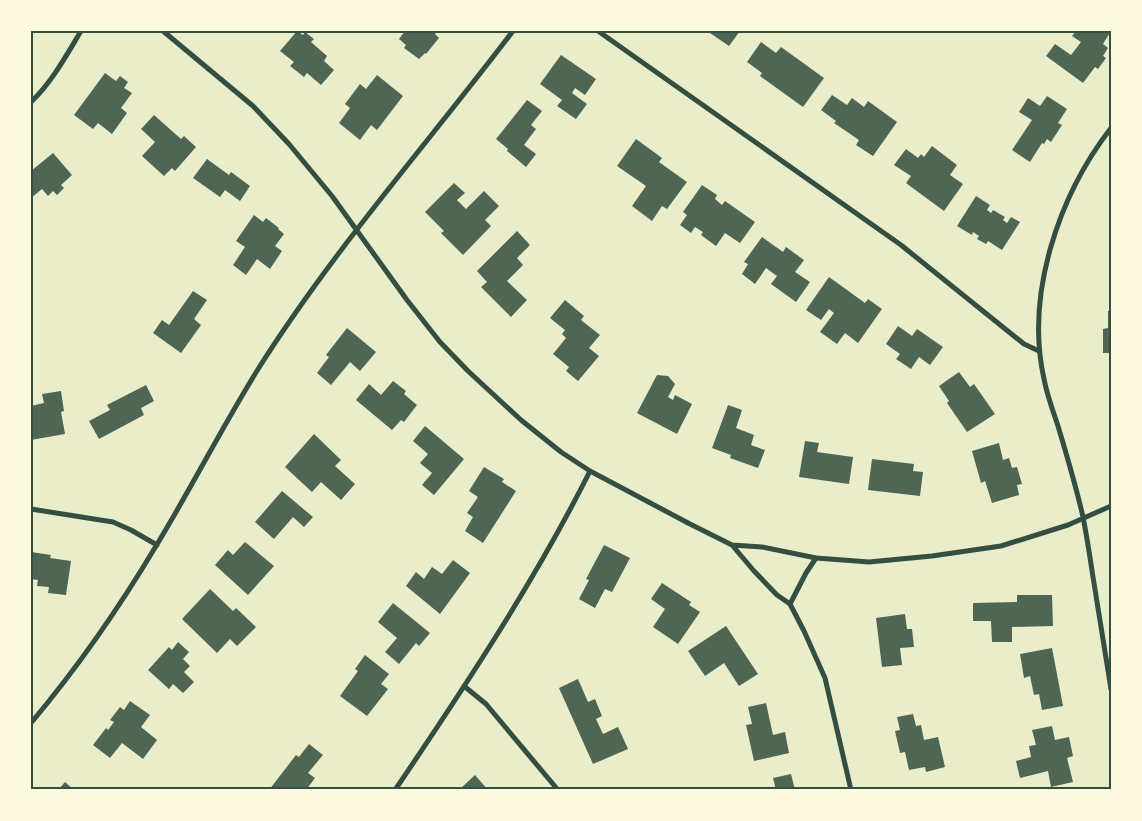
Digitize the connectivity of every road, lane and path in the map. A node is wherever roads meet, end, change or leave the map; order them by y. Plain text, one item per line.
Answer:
1 (81, 31) edge
2 (163, 31) edge
3 (513, 31) edge
4 (598, 31) edge
5 (31, 102) edge
6 (1111, 128) edge
7 (356, 230) junction
8 (1039, 351) junction
9 (590, 471) junction
10 (1111, 506) edge
11 (31, 509) edge
12 (1083, 518) junction
13 (157, 545) junction
14 (732, 545) junction
15 (816, 558) junction
16 (790, 604) junction
17 (464, 686) junction
18 (1111, 689) edge
19 (31, 723) edge
20 (394, 790) edge
21 (558, 790) edge
22 (851, 790) edge

1 - 5 street
2 - 7 street
3 - 7 street
4 - 8 street
6 - 8 street
7 - 9 street
7 - 13 street
8 - 12 street
9 - 14 street
9 - 17 street
10 - 12 street
11 - 13 street
12 - 15 street
12 - 18 street
13 - 19 street
14 - 15 street
14 - 16 street
15 - 16 street
16 - 22 street
17 - 20 street
17 - 21 street

